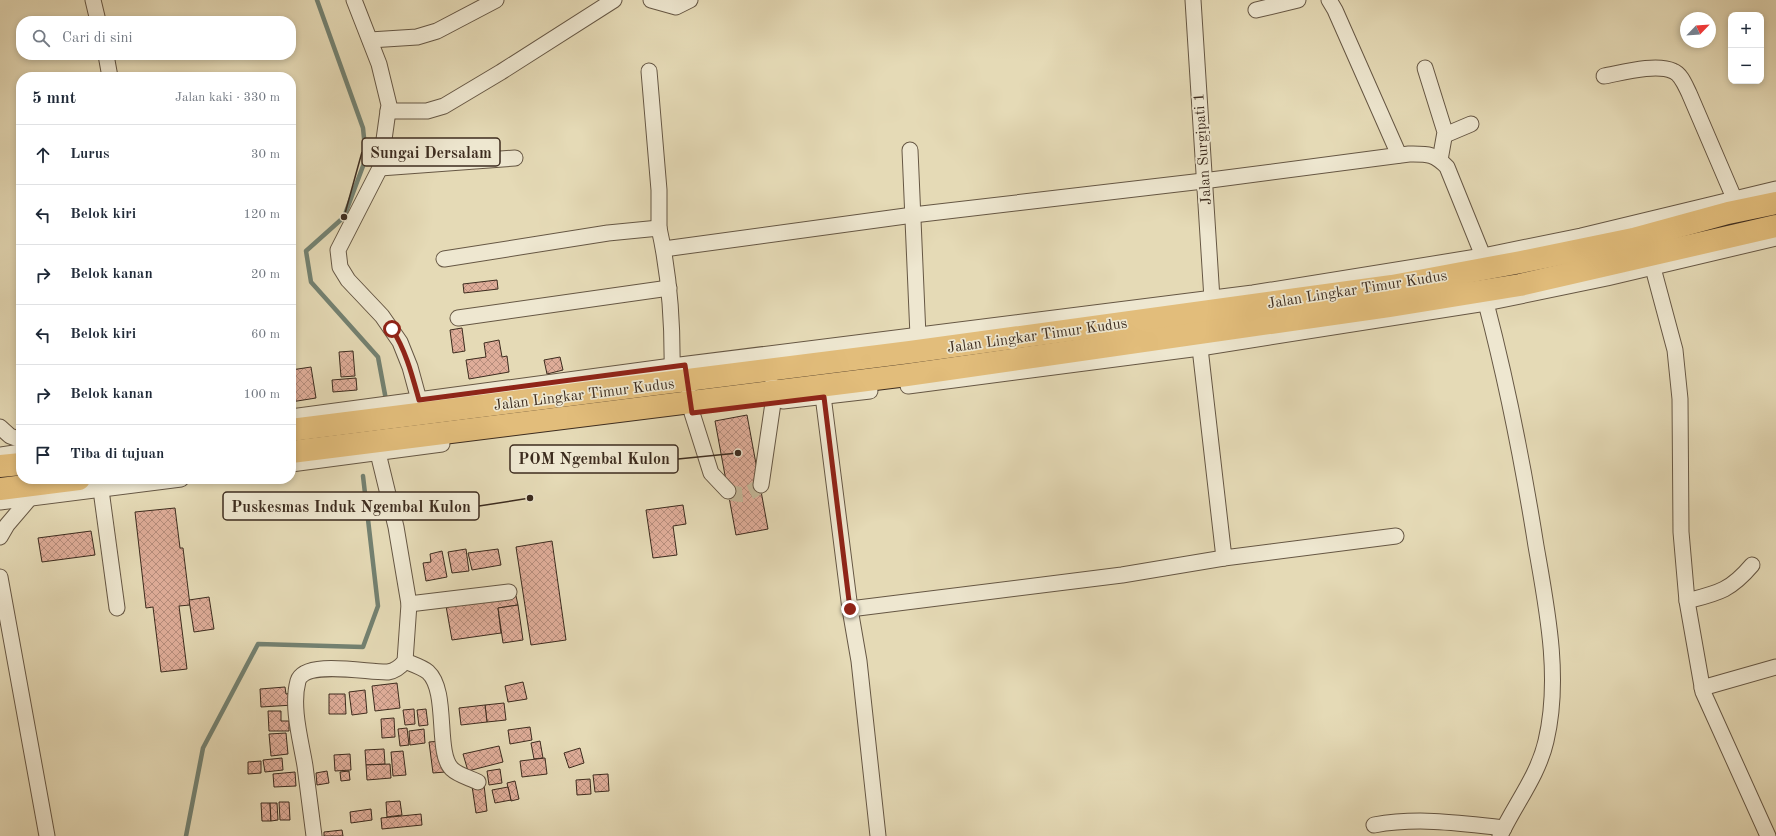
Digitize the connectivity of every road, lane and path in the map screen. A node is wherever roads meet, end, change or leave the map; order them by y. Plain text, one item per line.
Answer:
1 (93, 0) edge
2 (354, 0) edge
3 (496, 0) edge
4 (614, 0) edge
5 (651, 0) edge
6 (690, 0) edge
7 (1193, 0) edge
8 (1298, 0) edge
9 (1329, 0) edge
10 (1256, 10) dead end
11 (97, 16) edge
12 (370, 40) junction
13 (107, 60) edge
14 (1425, 68) dead end
15 (649, 71) dead end
16 (109, 72) edge
17 (1604, 76) dead end
18 (388, 111) junction
19 (1471, 124) dead end
20 (1445, 135) junction
21 (910, 150) dead end
22 (1399, 155) junction
23 (515, 158) dead end
24 (1440, 160) junction
25 (380, 168) junction
26 (1203, 181) junction
27 (1776, 189) edge
28 (1734, 198) junction
29 (1776, 203) edge
30 (913, 215) junction
31 (1776, 226) edge
32 (659, 228) junction
33 (1776, 238) edge
34 (664, 250) junction
35 (1483, 256) junction
36 (444, 259) dead end
37 (1653, 268) junction
38 (669, 288) junction
39 (1212, 299) junction
40 (1486, 303) junction
41 (458, 318) dead end
42 (918, 336) junction
43 (1200, 348) junction
44 (769, 362) junction
45 (679, 374) junction
46 (822, 391) junction
47 (773, 397) junction
48 (419, 400) junction
49 (681, 409) junction
50 (296, 416) edge
51 (0, 427) edge
52 (296, 429) edge
53 (16, 438) edge
54 (296, 451) edge
55 (16, 453) edge
56 (378, 453) junction
57 (0, 455) edge
58 (296, 463) edge
59 (16, 464) edge
60 (0, 466) edge
61 (44, 484) edge
62 (145, 484) edge
63 (761, 485) dead end
64 (0, 490) edge
65 (101, 490) junction
66 (728, 491) tunnel mouth
67 (30, 498) junction
68 (0, 502) edge
69 (1396, 536) dead end
70 (0, 538) edge
71 (1224, 558) junction
72 (1752, 566) dead end
73 (0, 577) edge
74 (509, 592) dead end
75 (1687, 601) junction
76 (409, 604) junction
77 (117, 608) dead end
78 (850, 609) junction
79 (405, 661) junction
80 (1776, 667) edge
81 (1702, 688) junction
82 (478, 782) dead end
83 (1374, 826) dead end
84 (1502, 832) edge
85 (47, 836) edge
86 (314, 836) edge
87 (878, 836) edge
88 (1768, 836) edge

1 - 11 street
2 - 12 street
3 - 12 street
4 - 18 street
5 - 6 street
7 - 26 street, Jalan Surgipati 1
8 - 10 street
9 - 22 street
12 - 18 street
13 - 16 street
14 - 20 street
15 - 32 street
17 - 28 street
18 - 25 street
19 - 20 street
20 - 24 street
21 - 30 street
22 - 24 street
22 - 26 street
23 - 25 street
24 - 35 street
25 - 48 street
26 - 30 street
26 - 39 street, Jalan Surgipati 1
27 - 28 street
28 - 35 street
29 - 44 highway, Jalan Lingkar Timur Kudus
30 - 34 street
30 - 42 street
31 - 46 highway, Jalan Lingkar Timur Kudus
32 - 34 street
32 - 36 street
33 - 37 street
34 - 38 street
35 - 39 street
37 - 40 street
37 - 75 street
38 - 41 street
38 - 45 street
39 - 42 street
40 - 43 street
40 - 84 street
42 - 44 street
43 - 46 street
43 - 71 street
44 - 45 highway, Jalan Lingkar Timur Kudus
44 - 47 street
45 - 48 street
45 - 49 street
45 - 52 highway, Jalan Lingkar Timur Kudus
46 - 47 highway, Jalan Lingkar Timur Kudus
46 - 78 street
47 - 49 highway, Jalan Lingkar Timur Kudus
47 - 63 street
48 - 50 street
49 - 54 highway, Jalan Lingkar Timur Kudus
49 - 56 street
49 - 66 street
51 - 53 street
55 - 57 street
56 - 58 street
56 - 76 street
59 - 60 highway
61 - 64 highway
62 - 65 street
65 - 67 street
65 - 77 street
67 - 68 street
67 - 70 street
69 - 71 street
71 - 78 street
72 - 75 street
73 - 85 street
74 - 76 street
75 - 81 street
76 - 79 street
78 - 87 street
79 - 82 street
79 - 86 street
80 - 81 street
81 - 88 street
83 - 84 street

